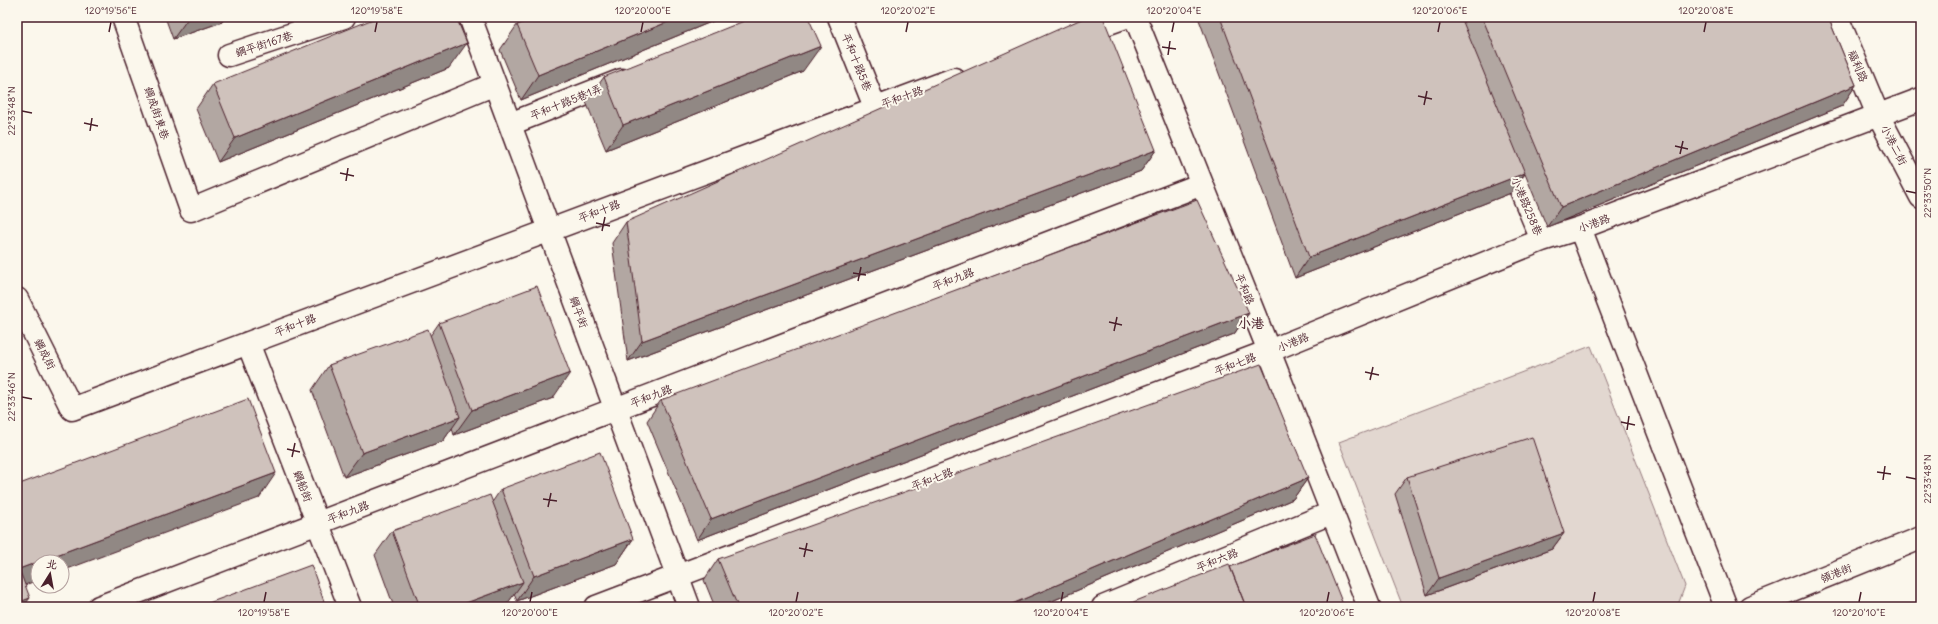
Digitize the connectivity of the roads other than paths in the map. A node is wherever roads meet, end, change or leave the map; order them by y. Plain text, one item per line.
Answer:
1 (123, 17) edge
2 (344, 17) edge
3 (470, 17) edge
4 (839, 17) edge
5 (1126, 17) edge
6 (1135, 17) edge
7 (1837, 17) edge
8 (1056, 42) edge
9 (229, 55) dead end
10 (641, 72) edge
11 (973, 72) edge
12 (495, 84) junction
13 (1921, 99) edge
14 (875, 107) junction
15 (1878, 115) junction
16 (510, 124) junction
17 (1500, 140) edge
18 (1202, 184) junction
19 (1921, 197) edge
20 (1580, 228) junction
21 (549, 230) junction
22 (1542, 240) junction
23 (17, 298) edge
24 (248, 343) junction
25 (1269, 351) junction
26 (72, 409) joint
27 (616, 409) junction
28 (1331, 513) junction
29 (318, 523) junction
30 (1921, 538) edge
31 (677, 575) junction
32 (99, 607) edge
33 (350, 607) edge
34 (596, 607) edge
35 (689, 607) edge
36 (1102, 607) edge
37 (1369, 607) edge
38 (1726, 607) edge
39 (1750, 607) edge

1 - 12 street, 鋼成街東巷
2 - 9 street, 鋼平街167巷
3 - 12 street, 鋼平街
4 - 14 street, 平和十路5巷
5 - 8 street
6 - 18 street, 平和路
7 - 15 street, 福利路
10 - 16 street, 平和十路5巷1弄
11 - 14 street, 平和十路
12 - 16 street, 鋼平街
13 - 15 street, 小港路
14 - 21 street, 平和十路
15 - 19 street, 小港二街
15 - 20 street, 小港路
16 - 21 street, 鋼平街
17 - 22 street, 小港路258巷
18 - 25 street, 平和路
18 - 27 street, 平和九路
20 - 22 street, 小港路
20 - 38 street
21 - 24 street, 平和十路
21 - 27 street, 鋼平街
22 - 25 street, 小港路
23 - 26 street, 鋼成街
24 - 26 street, 平和十路
24 - 29 street, 鋼船街
25 - 28 street, 平和路
25 - 31 street, 平和七路
27 - 29 street, 平和九路
27 - 31 street, 鋼平街
28 - 36 street, 平和六路
28 - 37 street, 平和路
29 - 32 street, 平和九路
29 - 33 street, 鋼船街
30 - 39 street, 領港街
31 - 34 street, 平和七路
31 - 35 street, 鋼平街

